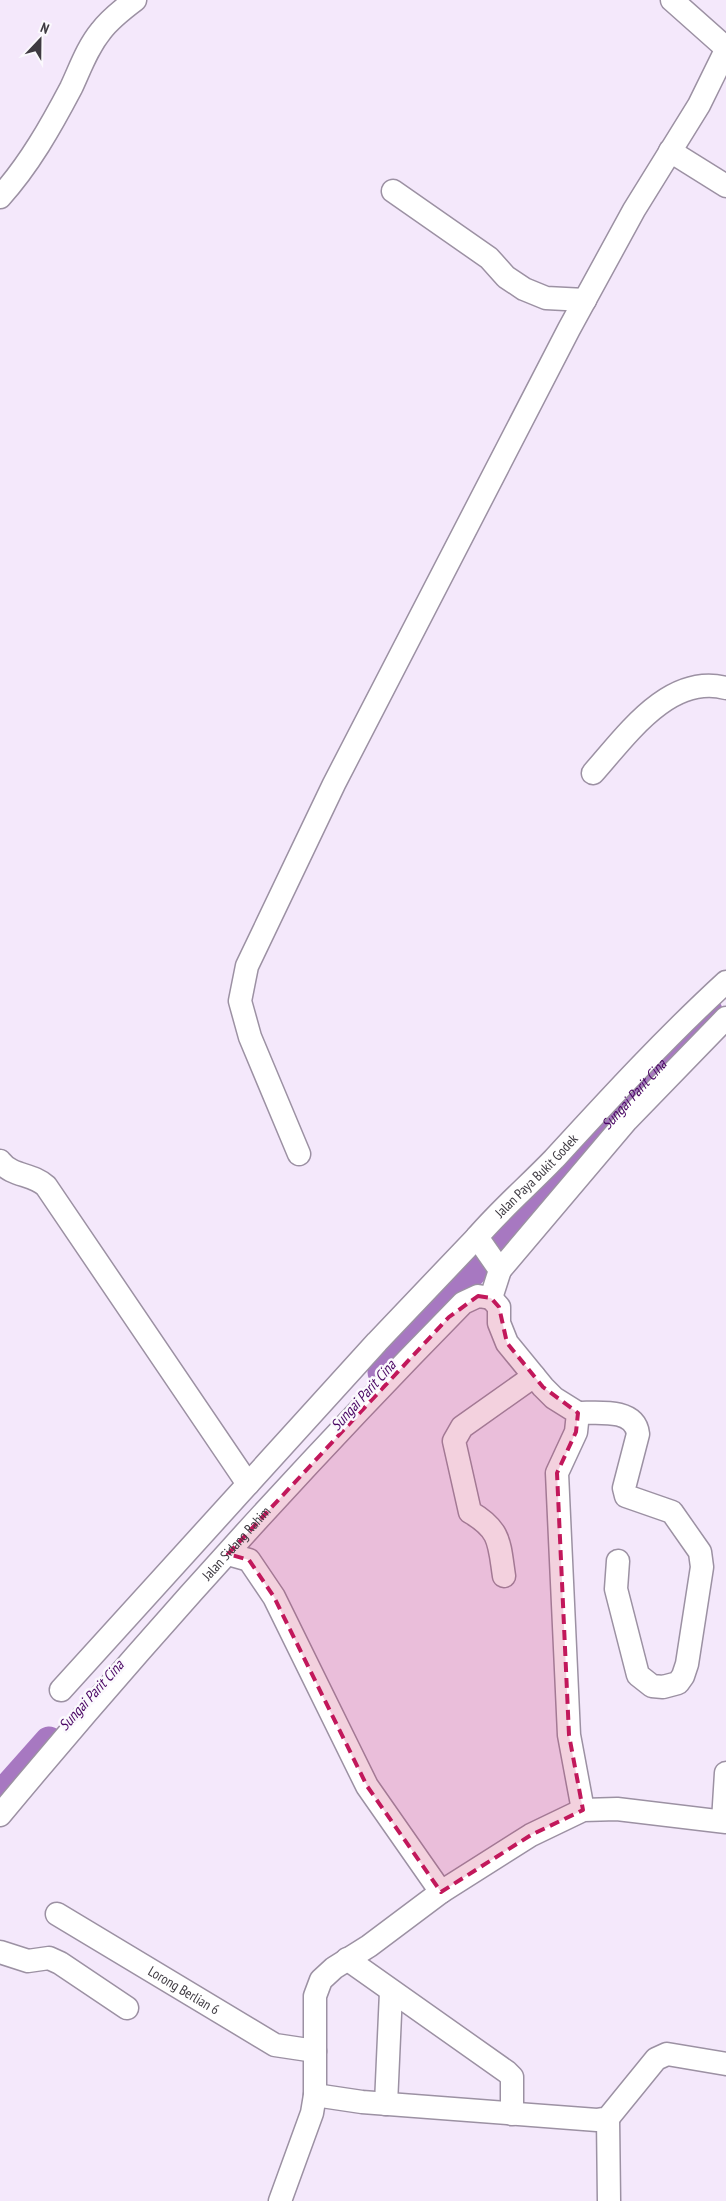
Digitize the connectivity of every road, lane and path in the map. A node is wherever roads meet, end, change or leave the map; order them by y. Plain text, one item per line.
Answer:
1 (135, 0) edge
2 (672, 0) edge
3 (726, 49) edge
4 (670, 151) junction
5 (726, 186) edge
6 (393, 191) dead end
7 (0, 197) edge
8 (585, 300) junction
9 (726, 688) edge
10 (593, 773) dead end
11 (726, 982) edge
12 (726, 1018) edge
13 (299, 1154) dead end
14 (0, 1162) edge
15 (479, 1240) junction
16 (495, 1282) junction
17 (534, 1376) junction
18 (578, 1413) junction
19 (248, 1484) junction
20 (228, 1554) junction
21 (618, 1561) dead end
22 (504, 1576) dead end
23 (61, 1690) dead end
24 (726, 1773) edge
25 (584, 1810) junction
26 (0, 1815) edge
27 (724, 1822) edge
28 (441, 1892) junction
29 (57, 1914) dead end
30 (0, 1952) edge
31 (347, 1959) junction
32 (391, 1992) junction
33 (126, 2008) dead end
34 (315, 2051) junction
35 (726, 2064) edge
36 (315, 2095) junction
37 (386, 2104) junction
38 (512, 2114) junction
39 (608, 2118) junction
40 (280, 2201) edge
41 (609, 2201) edge

1 - 7 street
2 - 3 street
3 - 4 street
4 - 5 street
4 - 8 street
6 - 8 street
8 - 13 street
9 - 10 street
11 - 15 street, Jalan Paya Bukit Godek
12 - 16 street
14 - 19 street
15 - 16 street
15 - 19 street, Jalan Paya Bukit Godek
16 - 17 street
16 - 20 street, Jalan Sidang Rahim
17 - 18 street
17 - 22 street
18 - 21 street
18 - 25 street
19 - 23 street, Jalan Paya Bukit Godek
20 - 26 street, Jalan Sidang Rahim
20 - 28 street
24 - 27 street
25 - 27 street
25 - 28 street
28 - 31 street
29 - 34 street, Lorong Berlian 6
30 - 33 street
31 - 32 street
31 - 34 street
32 - 37 street
32 - 38 street
34 - 36 street
35 - 39 street
36 - 37 street
36 - 40 street
37 - 38 street
38 - 39 street
39 - 41 street

